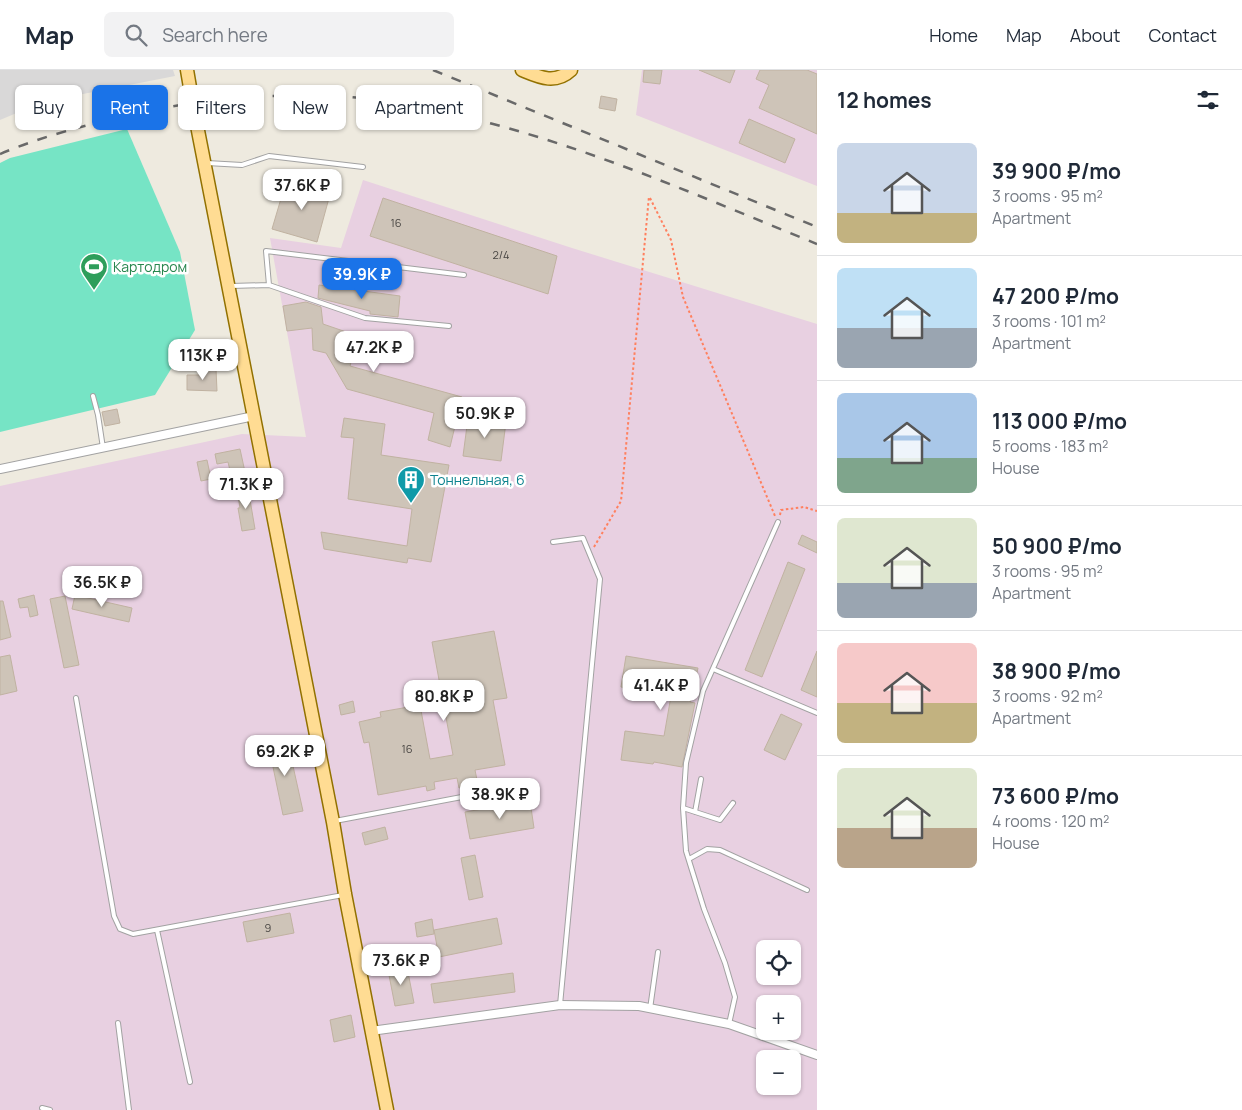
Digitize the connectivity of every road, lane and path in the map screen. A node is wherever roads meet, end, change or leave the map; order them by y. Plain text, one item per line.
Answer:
1 (187, 70) edge
2 (522, 70) edge
3 (571, 70) edge
4 (204, 163) junction
5 (363, 168) dead end
6 (464, 275) dead end
7 (269, 285) junction
8 (229, 286) junction
9 (449, 326) dead end
10 (94, 396) dead end
11 (254, 416) junction
12 (103, 448) junction
13 (0, 469) edge
14 (817, 511) edge
15 (778, 522) junction
16 (553, 542) dead end
17 (590, 554) junction
18 (713, 669) junction
19 (76, 698) dead end
20 (817, 713) edge
21 (701, 779) dead end
22 (525, 785) dead end
23 (733, 803) dead end
24 (684, 808) junction
25 (695, 812) junction
26 (333, 822) junction
27 (689, 859) junction
28 (807, 890) dead end
29 (345, 894) junction
30 (157, 930) junction
31 (658, 952) dead end
32 (560, 1005) junction
33 (650, 1008) junction
34 (118, 1023) dead end
35 (730, 1024) junction
36 (371, 1031) junction
37 (817, 1056) edge
38 (190, 1082) dead end
39 (42, 1108) dead end
40 (50, 1110) edge
41 (129, 1110) edge
42 (387, 1110) edge

1 - 4 main road
2 - 3 main road
4 - 5 lane
4 - 8 main road
6 - 7 lane
7 - 8 lane
7 - 9 lane
8 - 11 main road
10 - 12 lane
11 - 12 street
11 - 26 main road
12 - 13 street
14 - 15 path
15 - 17 path
15 - 18 lane
16 - 17 lane
17 - 32 lane
18 - 20 lane
18 - 24 lane
19 - 30 lane
21 - 25 lane
22 - 26 lane
23 - 25 lane
24 - 25 lane
24 - 27 lane
26 - 29 main road
27 - 28 lane
27 - 35 lane
29 - 30 lane
29 - 36 main road
30 - 38 lane
31 - 33 lane
32 - 33 street
32 - 36 street
33 - 35 street
34 - 41 lane
35 - 37 street
36 - 42 main road
39 - 40 lane

